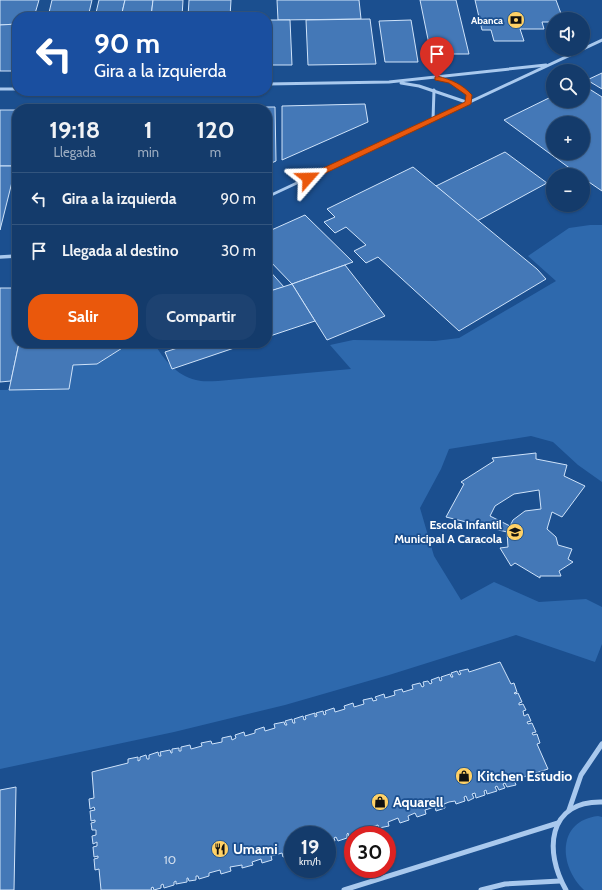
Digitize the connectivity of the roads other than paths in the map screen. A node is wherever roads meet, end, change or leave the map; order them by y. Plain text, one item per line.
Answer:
1 (602, 40) edge
2 (551, 64) edge
3 (546, 65) edge
4 (546, 66) edge
5 (437, 78) junction
6 (389, 82) junction
7 (272, 84) edge
8 (0, 89) edge
9 (12, 89) edge
10 (434, 90) junction
11 (468, 103) junction
12 (433, 120) junction
13 (272, 196) edge
14 (12, 256) edge
15 (0, 257) edge
16 (602, 744) edge
17 (602, 802) edge
18 (569, 810) junction
19 (558, 823) junction
20 (560, 881) junction
21 (344, 890) edge
22 (481, 890) edge
23 (566, 890) edge

1 - 2 street
3 - 5 street
4 - 11 street
5 - 6 street
5 - 11 street
6 - 7 street
6 - 10 street
8 - 9 street
10 - 11 street
10 - 12 street
11 - 12 street
12 - 13 street
14 - 15 street
16 - 18 street
17 - 18 street
18 - 19 street
19 - 20 street
19 - 21 street
20 - 22 street
20 - 23 street

